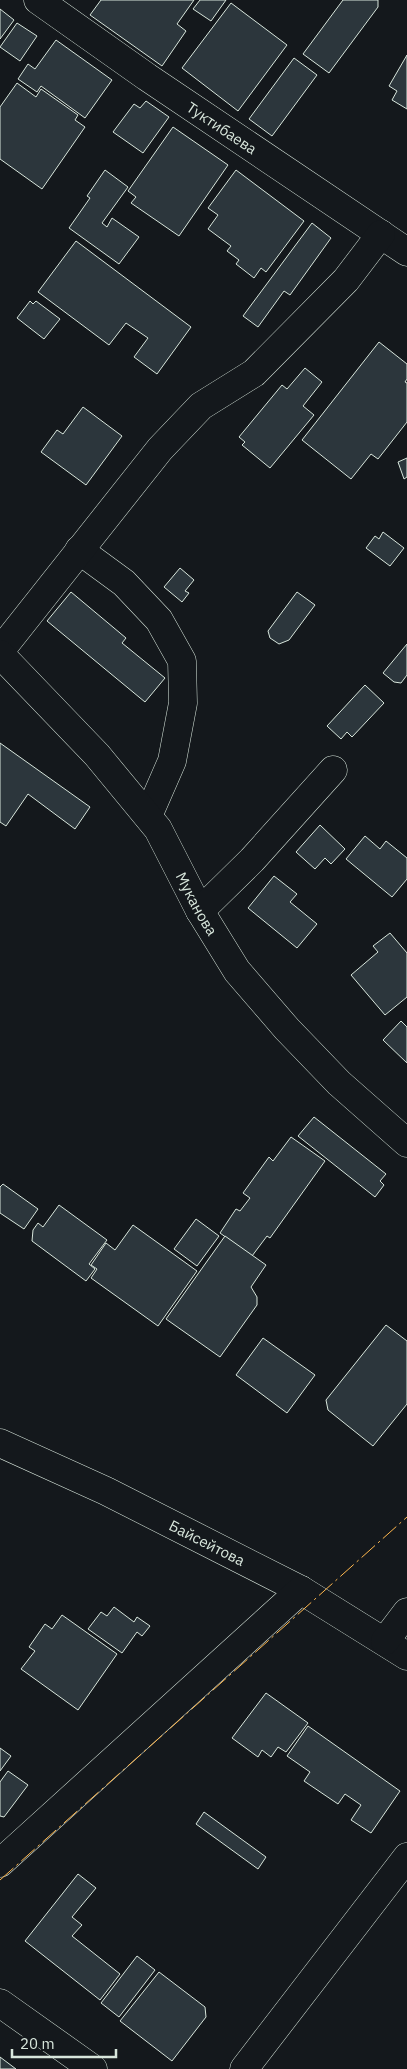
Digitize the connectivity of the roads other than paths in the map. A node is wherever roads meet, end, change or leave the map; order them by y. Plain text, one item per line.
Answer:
1 (38, 0) edge
2 (381, 234) junction
3 (407, 252) edge
4 (80, 550) junction
5 (0, 653) edge
6 (333, 770) dead end
7 (148, 816) junction
8 (200, 911) junction
9 (407, 1143) edge
10 (0, 1444) edge
11 (301, 1590) junction
12 (407, 1612) edge
13 (385, 1641) junction
14 (407, 1656) edge
15 (407, 1857) edge
16 (0, 1863) edge
17 (0, 2003) edge
18 (92, 2069) edge
19 (244, 2069) edge

1 - 2 street, Туктибаева
2 - 3 street, Туктибаева
2 - 4 street
4 - 5 street
4 - 7 street
5 - 7 street, Муканова
6 - 8 street
7 - 8 street, Муканова
8 - 9 street, Муканова
10 - 11 street, Байсейтова
11 - 13 street, Байсейтова
11 - 16 street
12 - 13 street
13 - 14 street, Байсейтова
15 - 19 street
17 - 18 street

